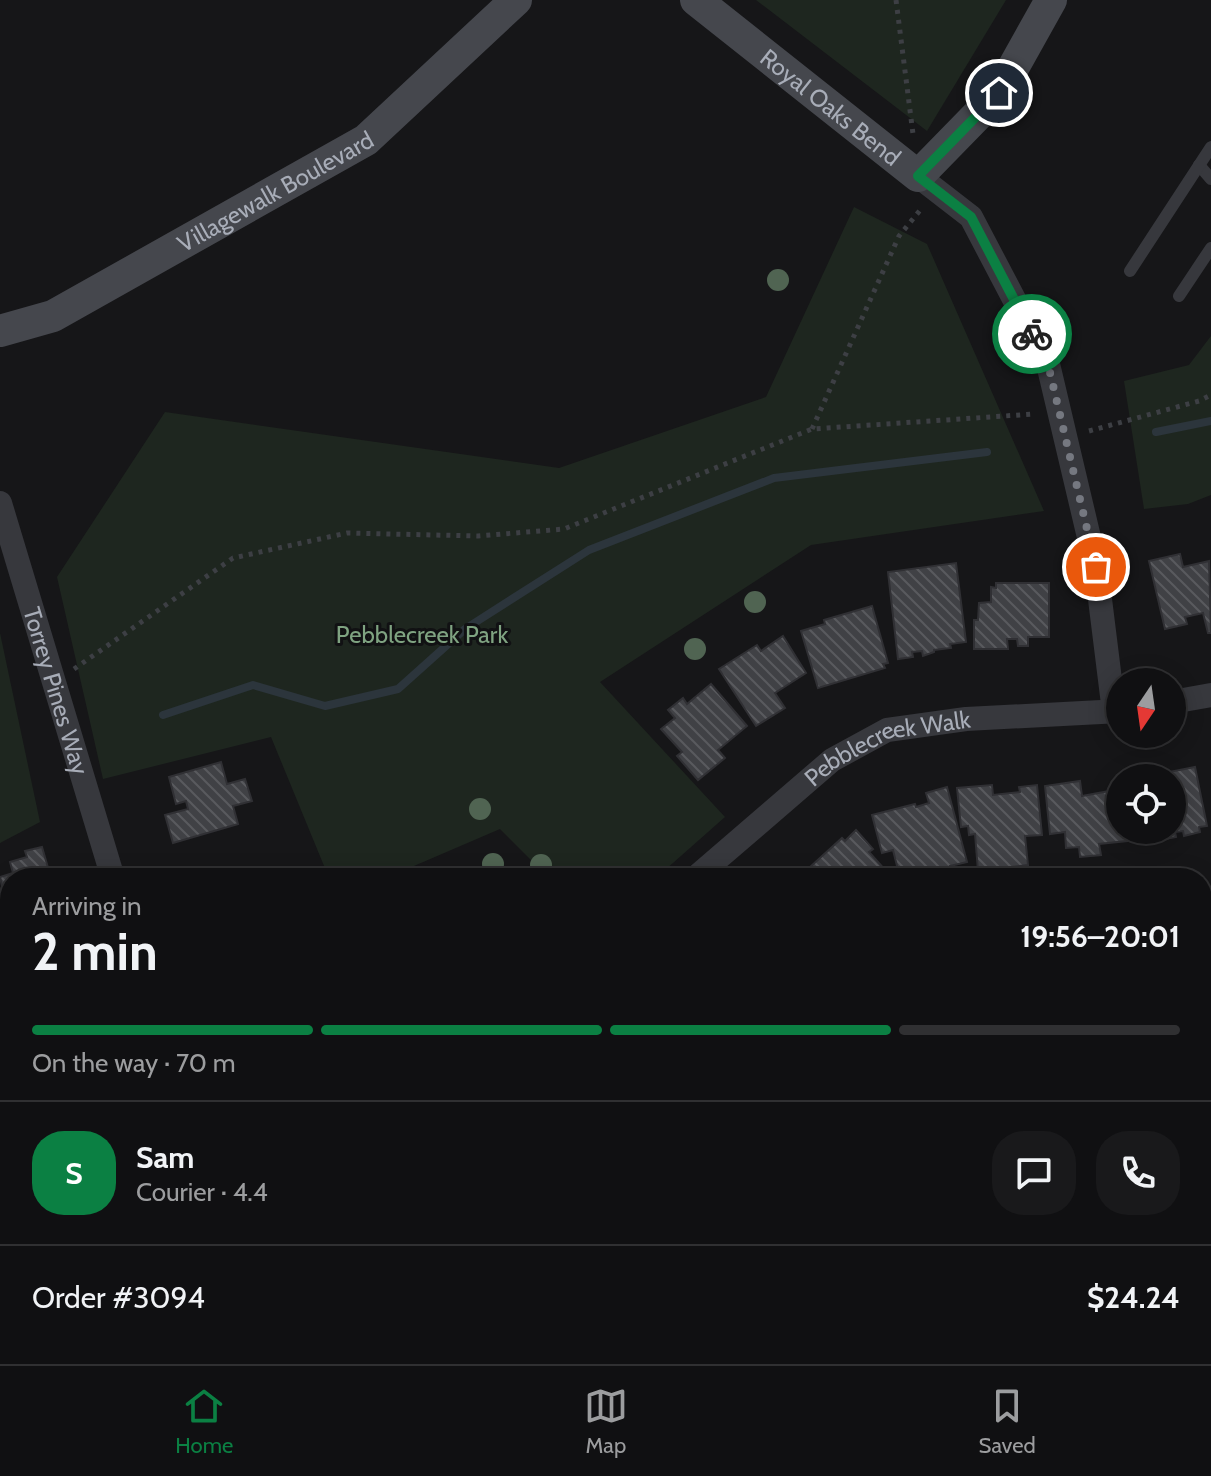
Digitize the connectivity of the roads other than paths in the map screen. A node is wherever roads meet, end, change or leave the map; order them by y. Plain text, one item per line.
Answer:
1 (516, 0) edge
2 (696, 0) edge
3 (1051, 0) edge
4 (1211, 147) edge
5 (1199, 165) junction
6 (1211, 179) edge
7 (928, 183) junction
8 (1211, 248) edge
9 (1130, 271) dead end
10 (1179, 296) dead end
11 (0, 331) edge
12 (0, 503) edge
13 (1111, 668) edge
14 (1211, 695) edge
15 (1186, 699) edge
16 (1106, 713) edge
17 (110, 868) edge
18 (707, 868) edge

1 - 11 street, Villagewalk Boulevard
2 - 7 street, Royal Oaks Bend
3 - 7 street
4 - 5 lane
5 - 6 lane
5 - 9 lane
7 - 13 street, Royal Oaks Bend
8 - 10 lane
12 - 17 street, Torrey Pines Way
14 - 15 street
16 - 18 street, Pebblecreek Walk

